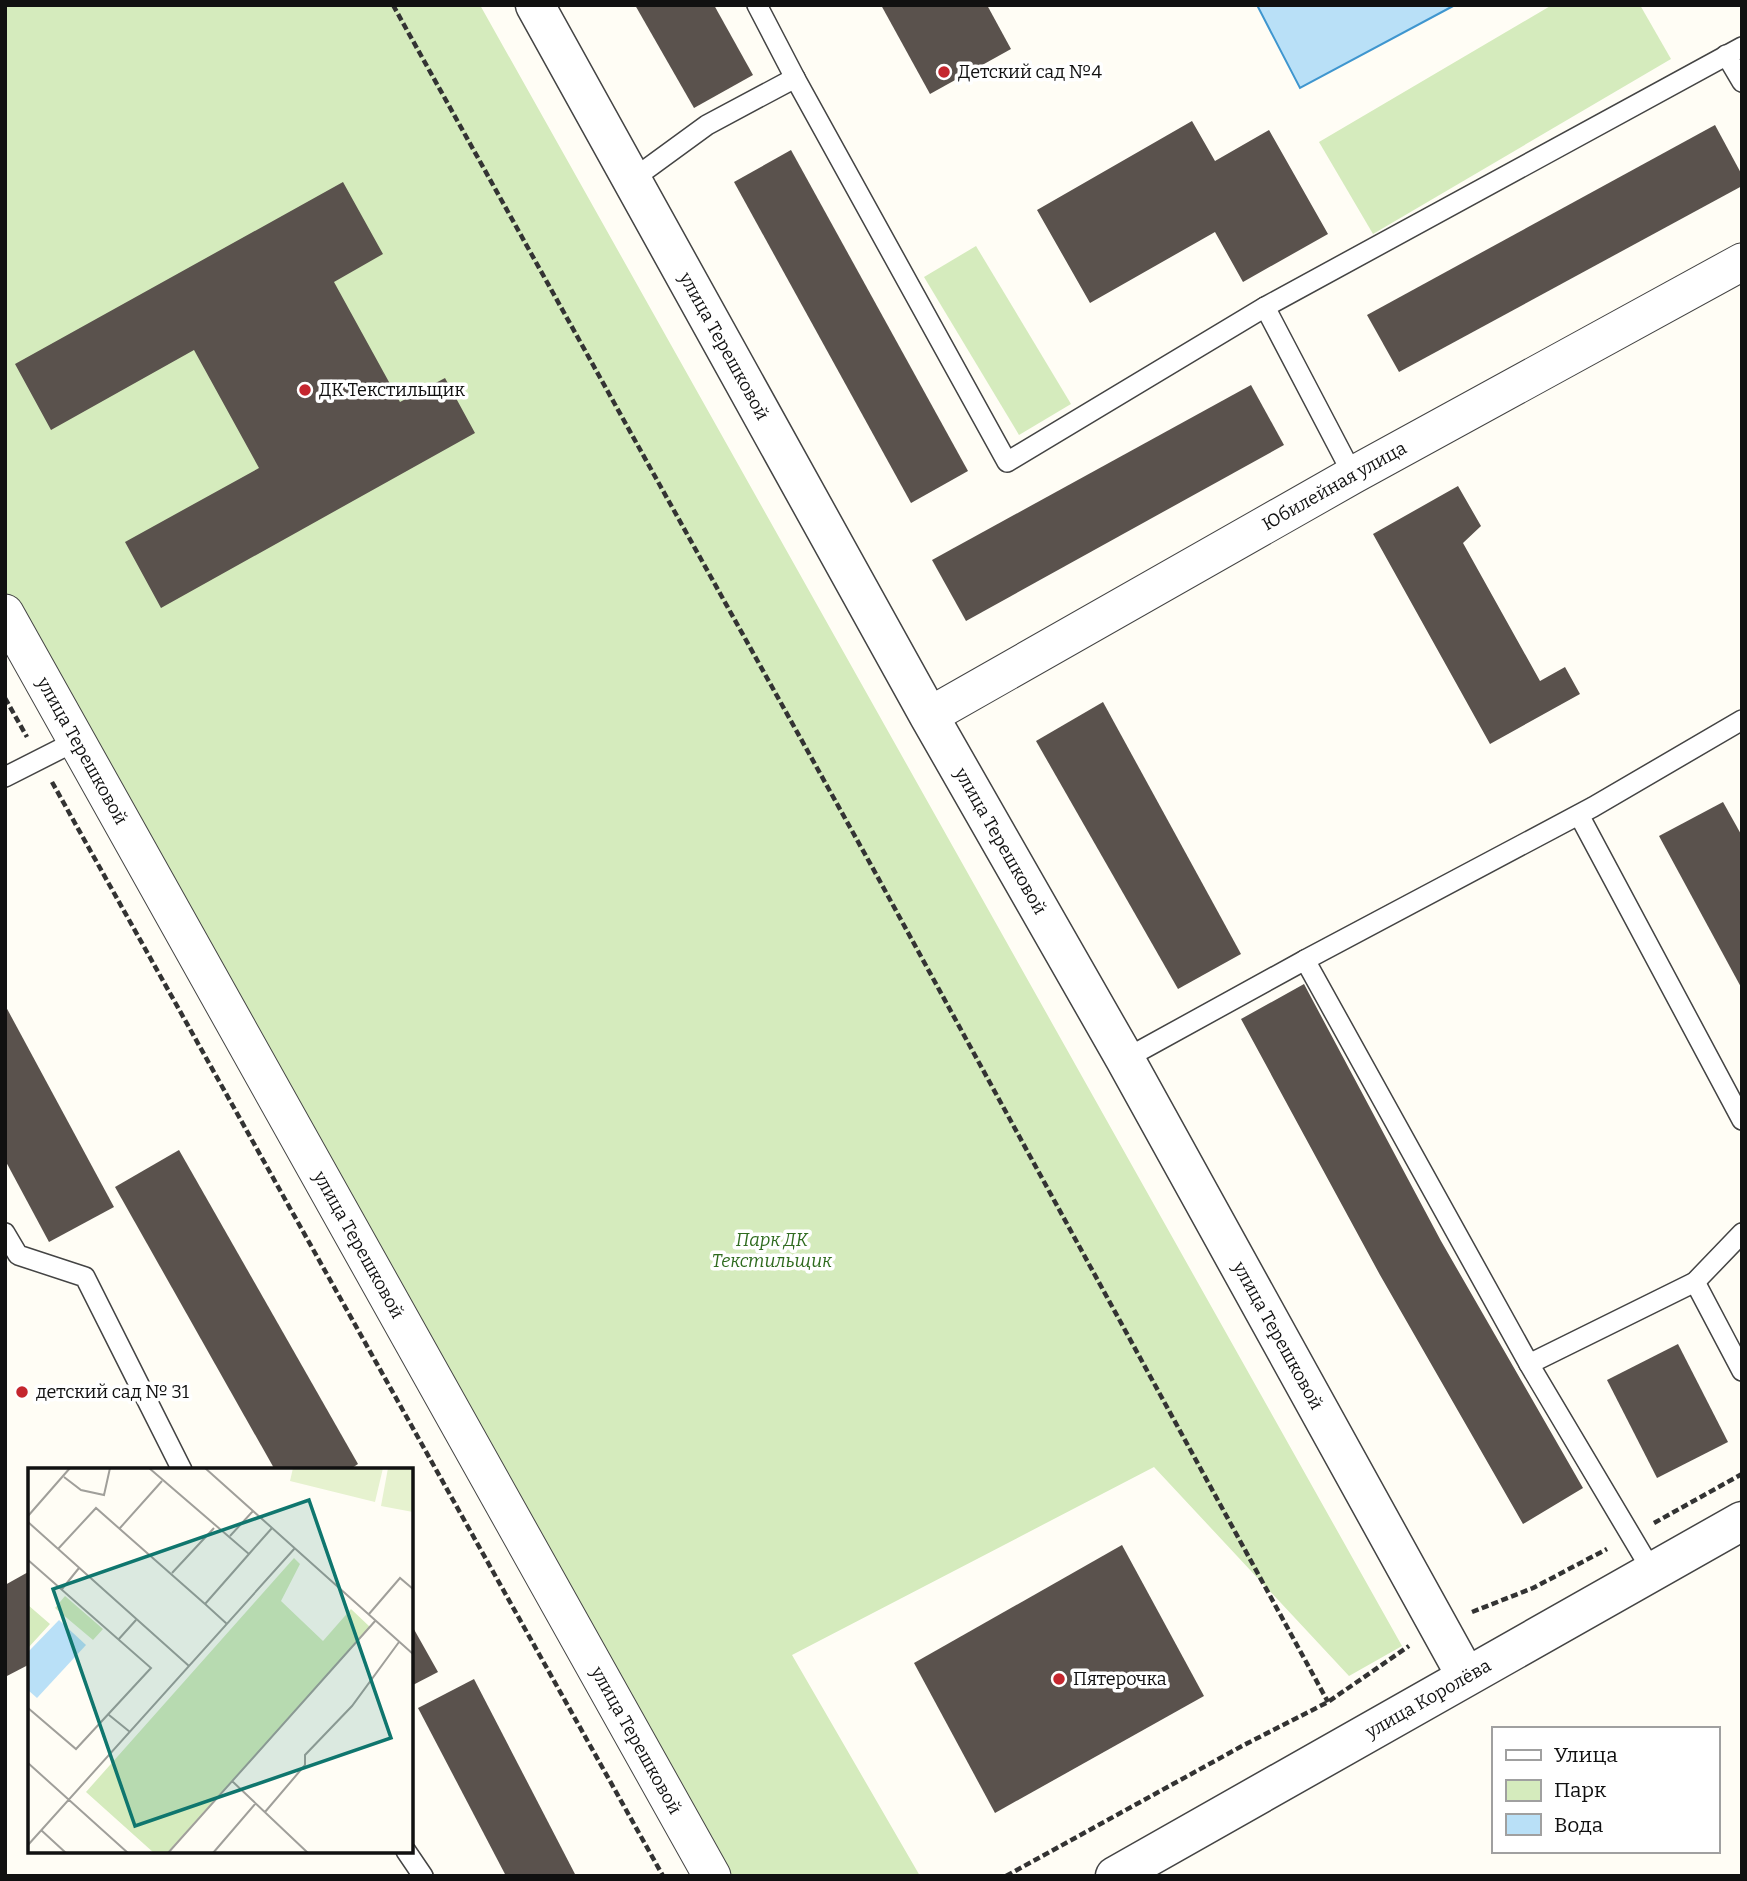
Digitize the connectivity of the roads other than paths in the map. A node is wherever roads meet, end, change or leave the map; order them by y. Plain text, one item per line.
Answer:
1 (535, 5) edge
2 (757, 5) edge
3 (1734, 51) edge
4 (794, 78) junction
5 (1742, 82) edge
6 (633, 179) junction
7 (1742, 262) edge
8 (1265, 307) junction
9 (1353, 475) junction
10 (5, 613) edge
11 (929, 716) junction
12 (1742, 720) edge
13 (76, 741) junction
14 (5, 777) edge
15 (1579, 815) junction
16 (1305, 960) junction
17 (1125, 1059) junction
18 (1742, 1120) edge
19 (5, 1233) edge
20 (1742, 1233) edge
21 (1695, 1282) junction
22 (1529, 1364) junction
23 (1742, 1371) edge
24 (181, 1468) edge
25 (1742, 1521) edge
26 (1652, 1571) junction
27 (1466, 1676) junction
28 (407, 1853) edge
29 (424, 1876) edge
30 (712, 1876) edge
31 (1115, 1876) edge

1 - 6 street, улица Терешковой
2 - 4 lane
3 - 5 lane
3 - 8 lane
4 - 6 lane
4 - 8 lane
6 - 11 street, улица Терешковой
7 - 9 street, Юбилейная улица
8 - 9 lane
9 - 11 street, Юбилейная улица
10 - 13 street, улица Терешковой
11 - 17 street, улица Терешковой
12 - 15 lane
13 - 14 lane
13 - 30 street, улица Терешковой
15 - 16 lane
15 - 18 lane
16 - 17 lane
16 - 22 lane
17 - 27 street, улица Терешковой
19 - 24 lane
20 - 21 lane
21 - 22 lane
21 - 23 lane
22 - 26 lane
25 - 26 street, улица Королёва
26 - 27 street, улица Королёва
27 - 31 street, улица Королёва
28 - 29 lane

